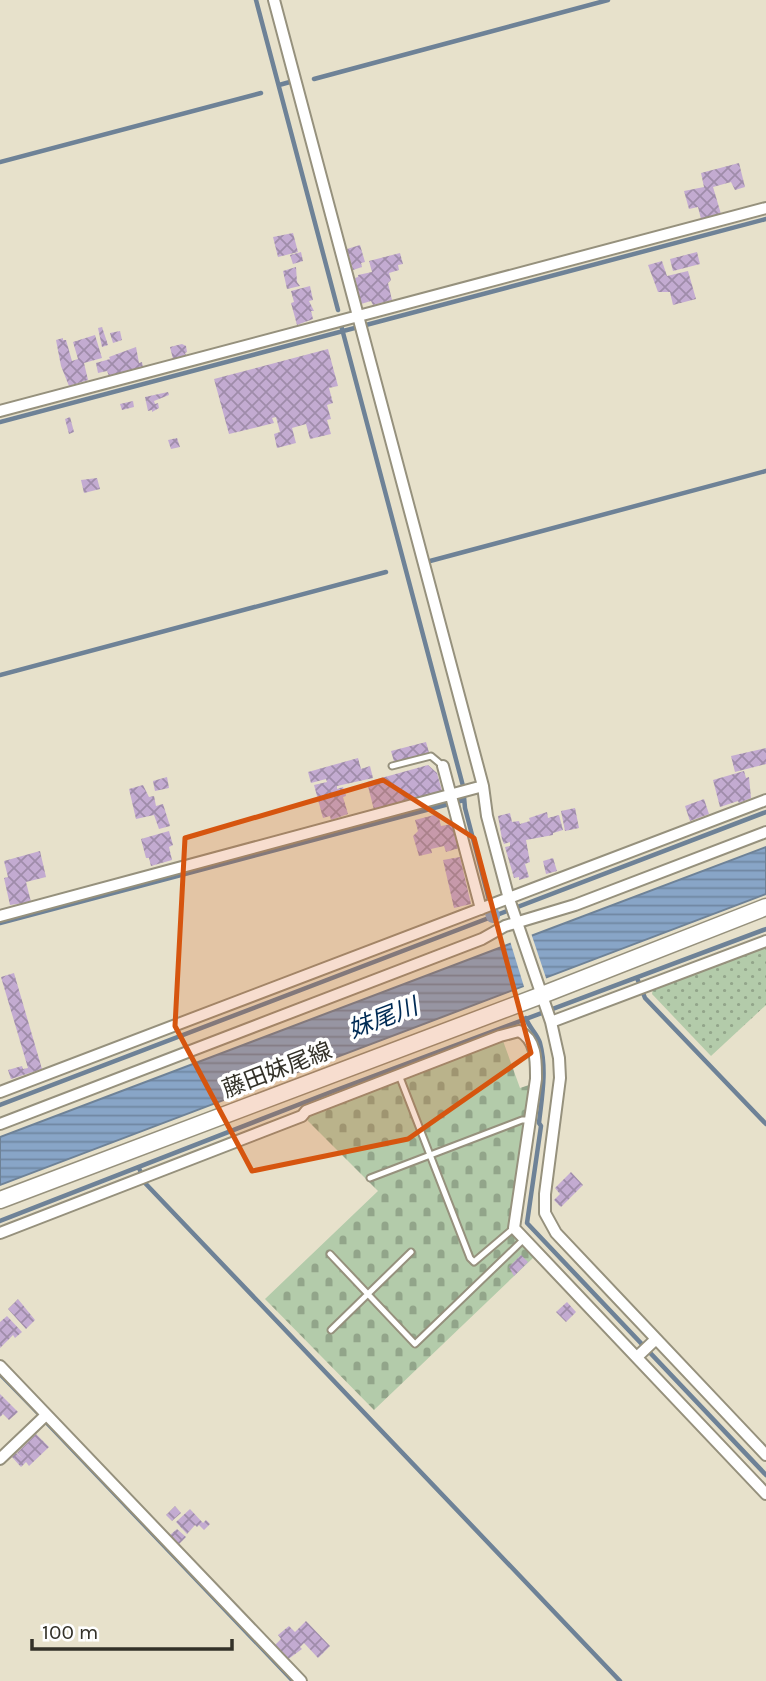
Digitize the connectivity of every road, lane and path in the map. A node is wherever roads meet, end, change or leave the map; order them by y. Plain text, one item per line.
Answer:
1 (274, 0) edge
2 (766, 208) edge
3 (361, 322) junction
4 (0, 411) edge
5 (392, 766) dead end
6 (443, 766) joint
7 (483, 786) junction
8 (458, 796) junction
9 (766, 800) edge
10 (766, 832) edge
11 (510, 905) junction
12 (766, 907) edge
13 (481, 909) junction
14 (0, 916) edge
15 (518, 926) junction
16 (766, 941) edge
17 (545, 1005) junction
18 (399, 1075) junction
19 (0, 1092) edge
20 (538, 1103) junction
21 (557, 1105) junction
22 (531, 1121) junction
23 (0, 1124) edge
24 (429, 1155) junction
25 (370, 1178) dead end
26 (0, 1200) edge
27 (514, 1228) junction
28 (0, 1233) edge
29 (524, 1239) junction
30 (411, 1252) dead end
31 (330, 1254) dead end
32 (368, 1294) junction
33 (331, 1330) dead end
34 (646, 1348) junction
35 (0, 1366) edge
36 (46, 1415) junction
37 (766, 1455) edge
38 (0, 1459) edge
39 (766, 1494) edge
40 (300, 1681) edge

1 - 3 street
2 - 3 street
3 - 4 street
3 - 7 street
5 - 6 lane
6 - 8 street
7 - 8 street
7 - 11 street
8 - 13 street
8 - 14 street
9 - 11 street
10 - 15 street
11 - 13 street
11 - 15 street
12 - 17 main road, 藤田妹尾線
13 - 19 street
15 - 17 street
15 - 23 street
16 - 17 street
17 - 21 street
17 - 26 main road, 藤田妹尾線
18 - 20 street
18 - 24 lane
18 - 28 street
20 - 21 street
20 - 22 street
21 - 34 street
22 - 24 lane
22 - 27 street
24 - 25 lane
24 - 27 lane
27 - 29 street
29 - 32 lane
29 - 34 street
30 - 32 lane
31 - 32 lane
32 - 33 lane
34 - 37 street
34 - 39 street
35 - 36 street
36 - 38 street
36 - 40 street

